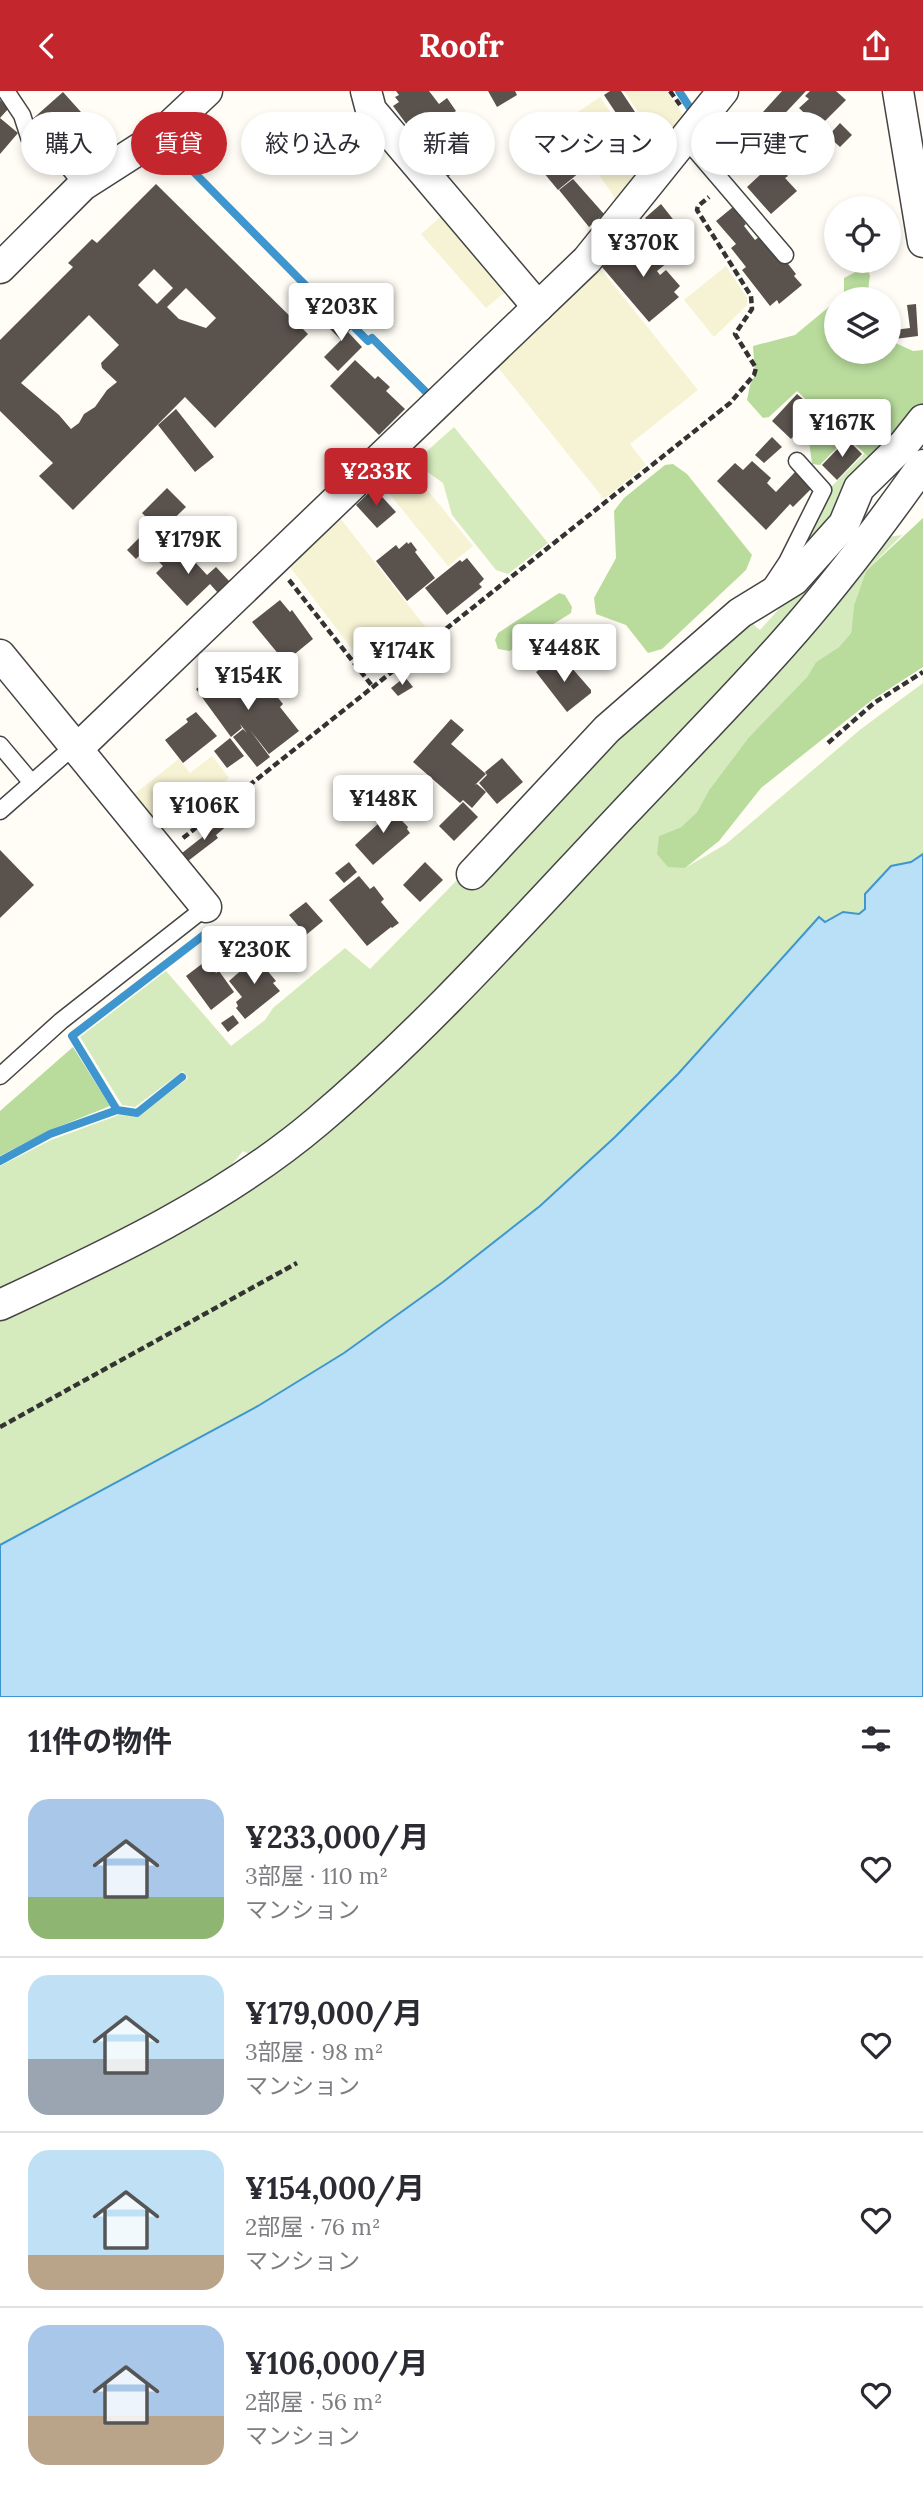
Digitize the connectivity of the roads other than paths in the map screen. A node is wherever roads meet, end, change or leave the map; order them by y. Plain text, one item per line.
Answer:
1 (6, 91) edge
2 (207, 91) edge
3 (366, 91) edge
4 (723, 91) edge
5 (898, 91) edge
6 (685, 138) junction
7 (83, 184) junction
8 (923, 242) edge
9 (785, 255) dead end
10 (0, 268) edge
11 (538, 307) junction
12 (923, 419) edge
13 (797, 461) dead end
14 (923, 465) edge
15 (764, 598) junction
16 (0, 655) edge
17 (0, 745) edge
18 (76, 748) junction
19 (32, 783) junction
20 (0, 811) edge
21 (472, 874) dead end
22 (206, 907) joint
23 (0, 1076) edge
24 (0, 1304) edge

1 - 7 lane
2 - 7 street
3 - 11 street
4 - 6 street
5 - 8 street
6 - 9 lane
6 - 11 street
7 - 10 street
11 - 18 street
12 - 15 street
13 - 15 lane
14 - 24 street
15 - 21 street
16 - 18 street
17 - 19 lane
18 - 19 lane
18 - 22 street
19 - 20 lane
22 - 23 lane

